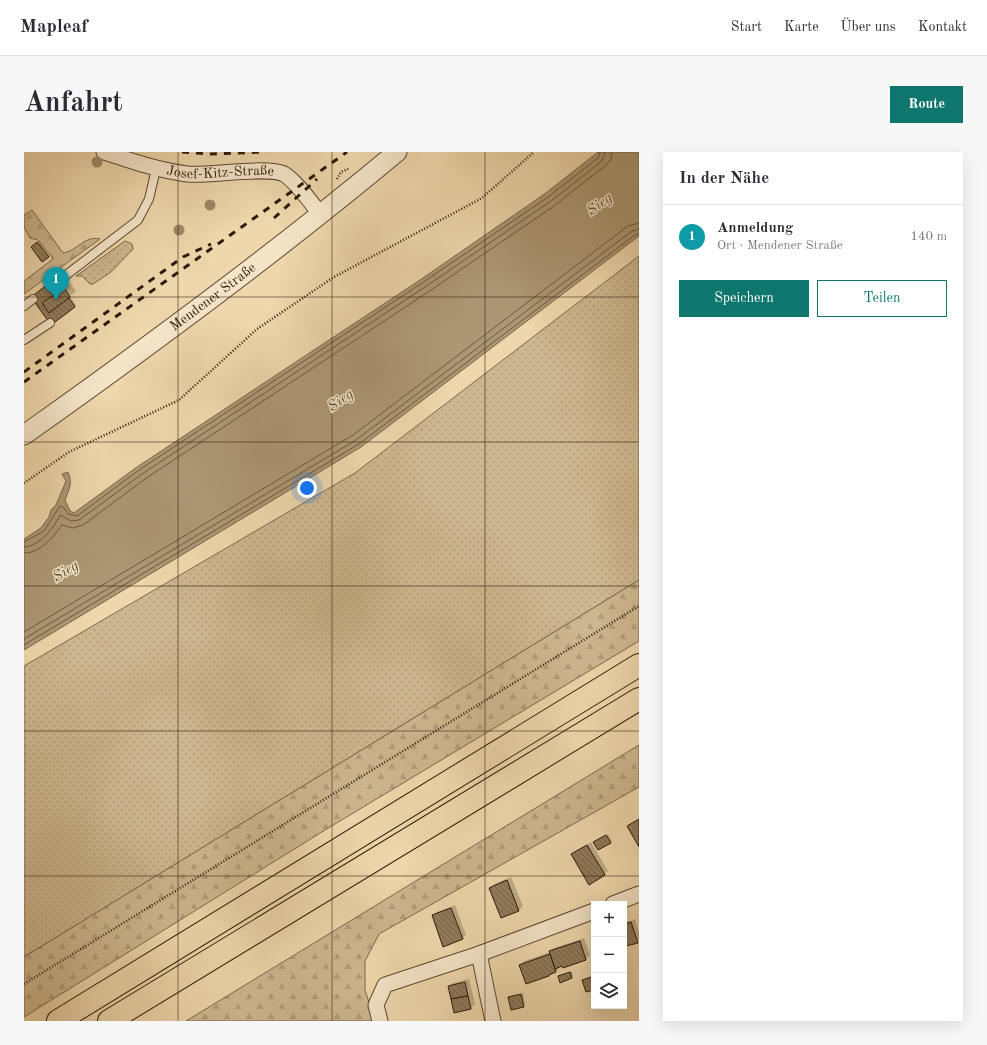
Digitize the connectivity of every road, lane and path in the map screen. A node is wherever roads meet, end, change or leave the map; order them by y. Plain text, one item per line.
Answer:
1 (104, 152) edge
2 (396, 152) edge
3 (534, 152) edge
4 (156, 169) junction
5 (321, 215) junction
6 (57, 282) dead end
7 (33, 300) dead end
8 (24, 306) edge
9 (50, 323) dead end
10 (24, 340) edge
11 (24, 435) edge
12 (24, 483) edge
13 (639, 606) edge
14 (639, 665) edge
15 (639, 699) edge
16 (639, 894) edge
17 (621, 901) edge
18 (591, 912) edge
19 (479, 954) junction
20 (24, 984) edge
21 (58, 1021) edge
22 (109, 1021) edge
23 (380, 1021) edge
24 (493, 1021) edge

1 - 4 street, Josef-Kitz-Straße
2 - 5 street, Mendener Straße
3 - 12 path
4 - 5 street, Josef-Kitz-Straße
4 - 6 lane
5 - 11 street, Mendener Straße
7 - 8 lane
9 - 10 lane
13 - 20 path
14 - 21 highway
15 - 22 highway
16 - 17 street
18 - 19 street
19 - 23 street
19 - 24 street

